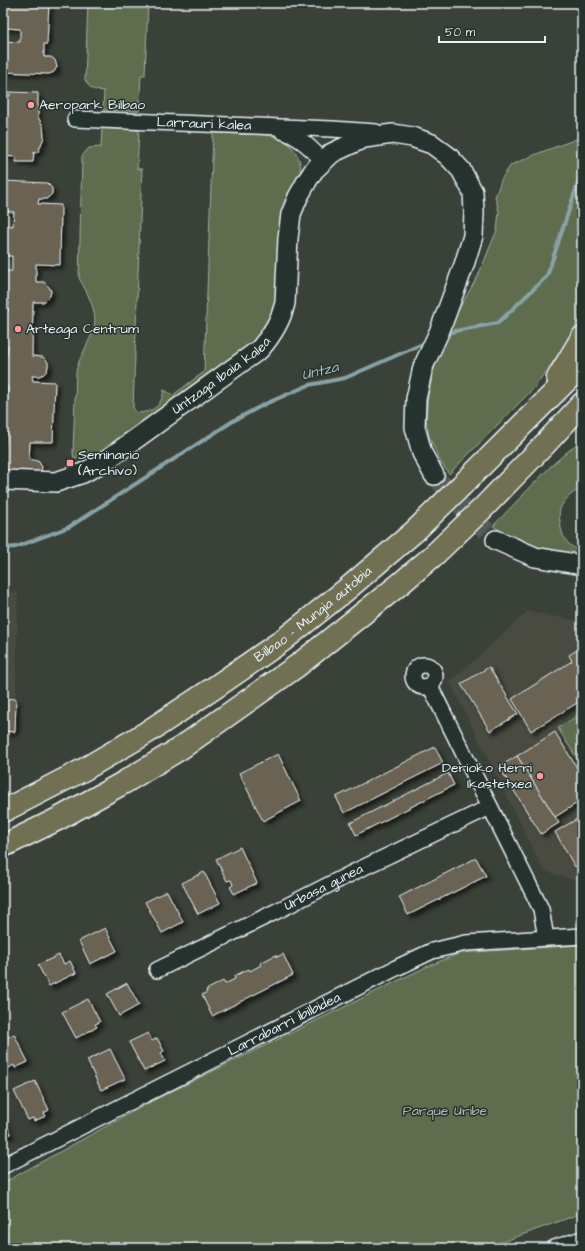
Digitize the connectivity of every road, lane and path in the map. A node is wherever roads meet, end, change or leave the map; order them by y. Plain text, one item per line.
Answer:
1 (75, 119) dead end
2 (261, 126) junction
3 (393, 134) junction
4 (323, 161) junction
5 (582, 338) edge
6 (582, 365) edge
7 (582, 404) edge
8 (540, 407) junction
9 (582, 422) edge
10 (546, 443) junction
11 (434, 475) tunnel mouth
12 (3, 480) edge
13 (496, 540) tunnel mouth
14 (582, 565) edge
15 (430, 686) dead end
16 (490, 807) junction
17 (3, 811) edge
18 (3, 846) edge
19 (582, 936) edge
20 (546, 938) junction
21 (157, 970) dead end
22 (3, 1166) edge
23 (582, 1239) edge
24 (554, 1248) edge

1 - 2 street, Larrauri kalea
2 - 3 street
2 - 4 street
3 - 4 street, Untzaga Ibaia kalea
3 - 11 street, Untzaga Ibaia kalea
4 - 12 street, Untzaga Ibaia kalea
5 - 8 highway
6 - 8 highway, Bilbao - Mungia autobia
7 - 10 highway
8 - 17 highway, Bilbao - Mungia autobia, bridge
9 - 10 highway
10 - 18 highway, bridge
13 - 14 street
15 - 16 street
16 - 20 street
16 - 21 street, Urbasa gunea
19 - 20 street, Larrabarri ibilbidea
20 - 22 street, Larrabarri ibilbidea
23 - 24 street

